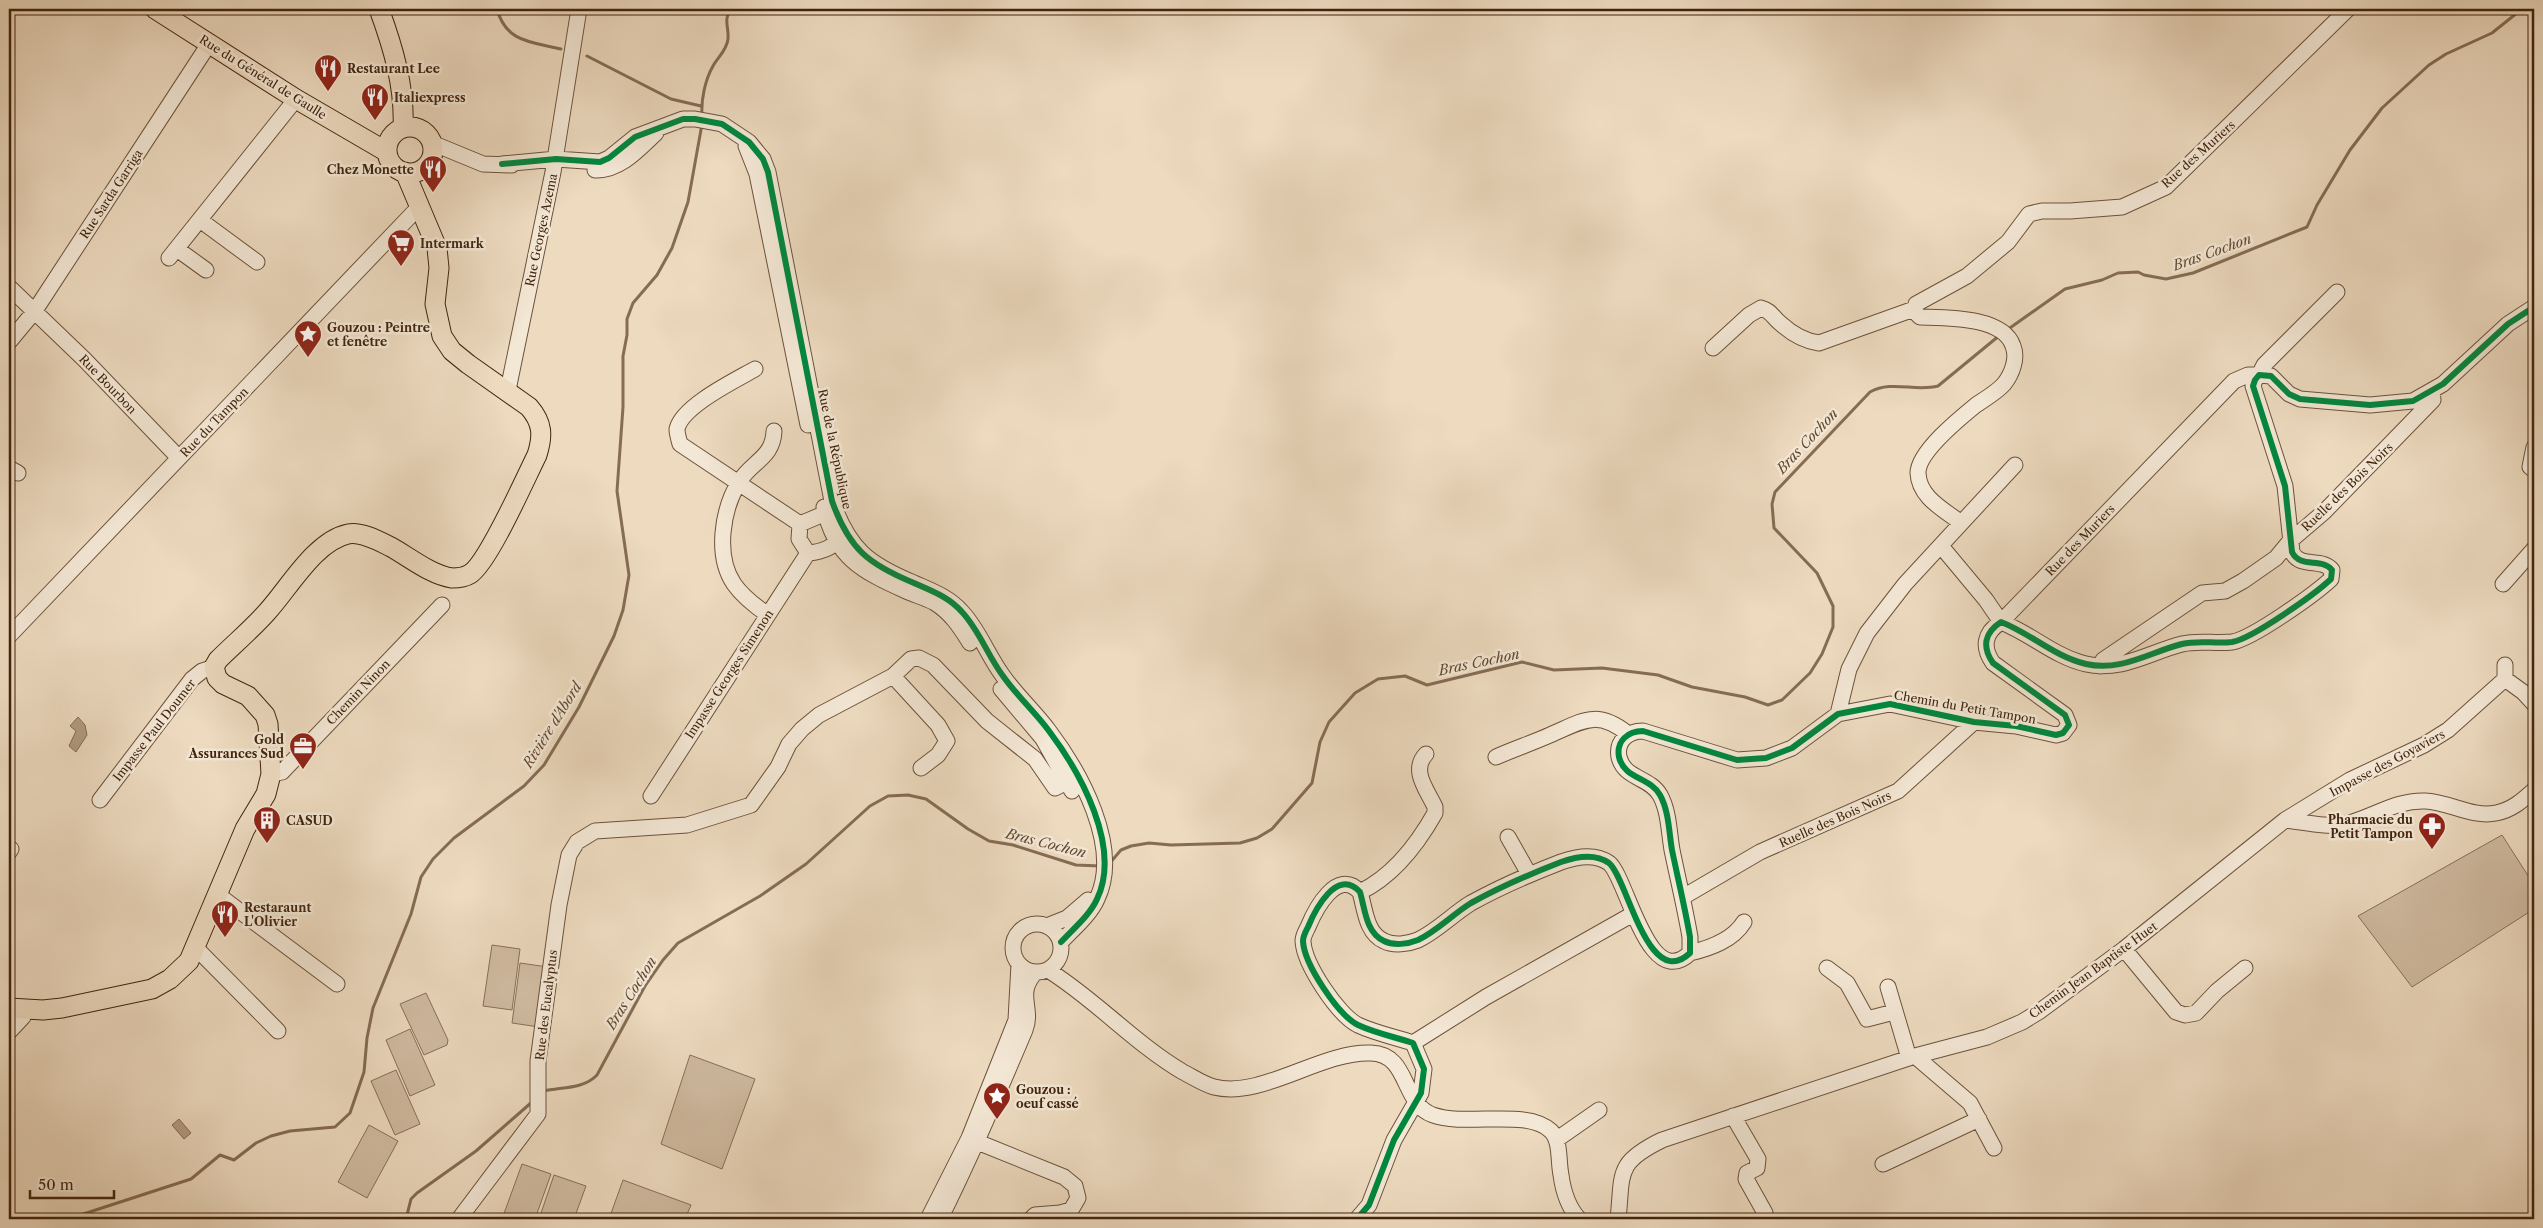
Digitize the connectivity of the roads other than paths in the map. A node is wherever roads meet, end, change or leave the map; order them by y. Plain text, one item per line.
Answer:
1 (154, 9) edge
2 (379, 9) edge
3 (579, 9) edge
4 (2348, 9) edge
5 (209, 44) junction
6 (296, 99) junction
7 (411, 128) junction
8 (383, 146) junction
9 (432, 150) junction
10 (555, 164) junction
11 (411, 177) junction
12 (420, 208) junction
13 (200, 220) junction
14 (257, 262) dead end
15 (206, 270) dead end
16 (9, 287) edge
17 (2337, 292) dead end
18 (2534, 307) edge
19 (1914, 309) junction
20 (34, 312) junction
21 (9, 342) edge
22 (1712, 348) dead end
23 (756, 368) dead end
24 (2259, 375) junction
25 (506, 390) junction
26 (2432, 392) junction
27 (774, 431) dead end
28 (2534, 447) edge
29 (179, 458) junction
30 (2015, 465) dead end
31 (2534, 470) edge
32 (739, 482) junction
33 (832, 515) junction
34 (1961, 523) junction
35 (800, 524) junction
36 (841, 537) junction
37 (2290, 542) junction
38 (1941, 546) junction
39 (2534, 549) edge
40 (808, 553) junction
41 (2503, 584) dead end
42 (442, 605) dead end
43 (768, 615) junction
44 (2001, 622) junction
45 (9, 636) edge
46 (2100, 666) junction
47 (214, 667) junction
48 (893, 676) junction
49 (2534, 704) edge
50 (1838, 714) junction
51 (1974, 722) junction
52 (1628, 734) junction
53 (1426, 754) dead end
54 (1496, 757) dead end
55 (921, 768) dead end
56 (271, 774) junction
57 (1073, 780) junction
58 (2534, 790) edge
59 (651, 796) dead end
60 (100, 800) dead end
61 (2285, 820) junction
62 (1508, 837) dead end
63 (1529, 874) junction
64 (1102, 881) junction
65 (1360, 892) junction
66 (217, 894) junction
67 (1683, 897) junction
68 (1633, 914) junction
69 (1744, 922) dead end
70 (1047, 926) junction
71 (196, 948) junction
72 (1060, 949) junction
73 (2124, 949) junction
74 (1690, 953) junction
75 (1019, 964) junction
76 (1827, 968) dead end
77 (2246, 968) dead end
78 (1042, 971) junction
79 (337, 984) dead end
80 (1074, 986) junction
81 (1888, 987) dead end
82 (17, 1009) edge
83 (1894, 1012) junction
84 (278, 1031) dead end
85 (9, 1032) edge
86 (1413, 1043) junction
87 (1912, 1057) junction
88 (1415, 1103) junction
89 (1599, 1110) dead end
90 (1733, 1116) junction
91 (1979, 1119) junction
92 (973, 1140) junction
93 (1556, 1140) junction
94 (1994, 1148) dead end
95 (1883, 1164) dead end
96 (1765, 1213) dead end
97 (459, 1219) edge
98 (928, 1219) edge
99 (940, 1219) edge
100 (1031, 1219) edge
101 (1358, 1219) edge
102 (1579, 1219) edge
103 (1618, 1219) edge

1 - 5 main road, Rue du Général de Gaulle
2 - 7 main road
3 - 10 street, Rue Georges Azema
4 - 19 street, Rue des Muriers
5 - 6 main road, Rue du Général de Gaulle
5 - 20 street, Rue Sarda Garriga
6 - 8 main road, Rue du Général de Gaulle
6 - 13 street
7 - 8 main road
7 - 9 main road
8 - 11 main road
9 - 10 street, Rue de la République
9 - 11 main road
10 - 25 street, Rue Georges Azema
10 - 33 street, Rue de la République
11 - 12 main road
12 - 25 main road
12 - 29 street, Rue du Tampon
13 - 14 street
13 - 15 street
16 - 20 street, Rue Bourbon
17 - 24 street
18 - 26 street
19 - 22 street, Rue des Muriers
19 - 34 street
20 - 21 street, Rue Sarda Garriga
20 - 29 street, Rue Bourbon
23 - 32 street
24 - 26 street
24 - 37 street
24 - 44 street, Rue des Muriers
25 - 47 main road
26 - 37 street, Ruelle des Bois Noirs
27 - 32 street
28 - 31 street
29 - 45 street, Rue du Tampon
30 - 34 street
32 - 35 street
32 - 43 street
33 - 35 street
33 - 36 street, Rue de la République
34 - 38 street
35 - 40 street
36 - 40 street
36 - 57 street, Rue de la République
37 - 46 street, Ruelle des Bois Noirs
37 - 46 street
38 - 44 street
38 - 50 street
39 - 41 street
40 - 43 street, Impasse Georges Simenon
42 - 56 street, Chemin Ninon
43 - 59 street, Impasse Georges Simenon
44 - 46 street
44 - 51 street, Chemin du Petit Tampon
47 - 56 main road
47 - 60 street, Impasse Paul Doumer
48 - 55 street
48 - 57 street
48 - 97 street, Rue des Eucalyptus
49 - 61 street, Impasse des Goyaviers
50 - 51 street, Chemin du Petit Tampon
50 - 52 street, Chemin du Petit Tampon
51 - 67 street, Ruelle des Bois Noirs
52 - 54 street
52 - 67 street
53 - 65 street
56 - 66 main road
57 - 64 street, Rue de la République
58 - 61 street
61 - 73 street, Chemin Jean Baptiste Huet
62 - 63 street
63 - 65 street
63 - 68 street
64 - 70 street
64 - 72 street, Rue de la République
65 - 86 street
66 - 71 main road
66 - 79 street
67 - 74 street
68 - 74 street
68 - 86 street
69 - 74 street
70 - 72 street
70 - 75 street
71 - 82 main road
71 - 84 street
72 - 78 street
72 - 80 street
73 - 77 street
73 - 87 street, Chemin Jean Baptiste Huet
75 - 78 street
75 - 92 street
76 - 83 street
78 - 80 street
78 - 92 street
80 - 88 street
81 - 83 street
82 - 85 street
83 - 87 street
86 - 88 street
87 - 90 street, Chemin Jean Baptiste Huet
87 - 91 street
88 - 93 street
88 - 101 street
89 - 93 street
90 - 96 street
90 - 103 street, Chemin Jean Baptiste Huet
91 - 94 street
91 - 95 street
92 - 98 street
92 - 99 street
92 - 100 street
93 - 102 street

